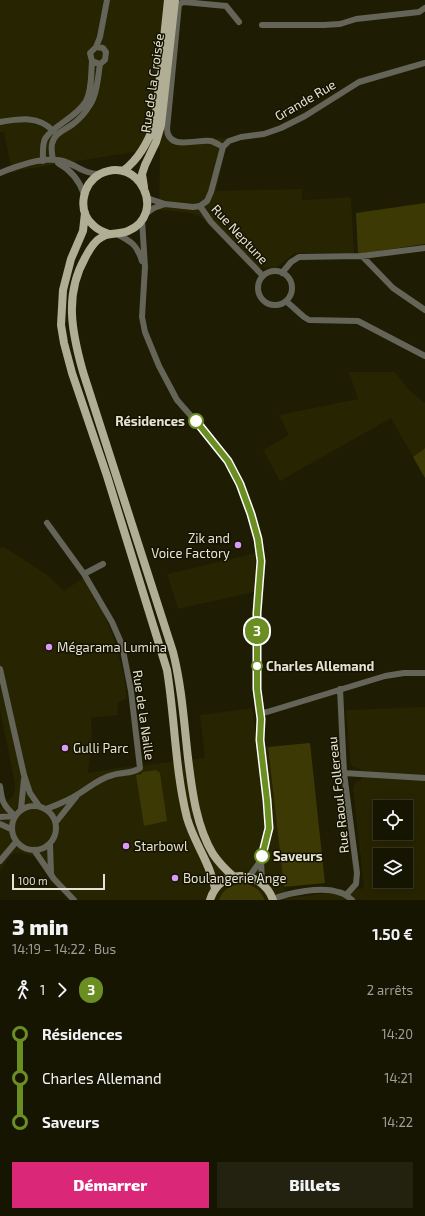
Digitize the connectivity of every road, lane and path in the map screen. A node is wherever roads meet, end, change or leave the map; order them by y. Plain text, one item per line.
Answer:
1 (107, 0) edge
2 (168, 0) edge
3 (175, 0) edge
4 (228, 3) edge
5 (425, 8) edge
6 (239, 22) dead end
7 (262, 25) dead end
8 (99, 47) junction
9 (92, 61) junction
10 (425, 63) edge
11 (100, 64) junction
12 (0, 122) edge
13 (52, 131) junction
14 (223, 147) junction
15 (53, 160) junction
16 (43, 161) junction
17 (123, 171) junction
18 (0, 173) edge
19 (101, 174) junction
20 (145, 190) junction
21 (84, 194) junction
22 (147, 198) junction
23 (165, 204) junction
24 (200, 206) junction
25 (85, 212) junction
26 (144, 217) junction
27 (113, 234) junction
28 (425, 248) edge
29 (362, 256) junction
30 (144, 267) junction
31 (282, 273) junction
32 (264, 276) junction
33 (286, 301) junction
34 (425, 310) edge
35 (424, 353) edge
36 (47, 523) dead end
37 (103, 564) dead end
38 (84, 574) junction
39 (0, 668) edge
40 (425, 673) edge
41 (340, 689) junction
42 (260, 713) junction
43 (344, 773) junction
44 (24, 775) junction
45 (425, 778) edge
46 (0, 786) edge
47 (79, 794) junction
48 (39, 806) junction
49 (21, 809) junction
50 (46, 809) junction
51 (14, 816) junction
52 (0, 817) edge
53 (56, 822) junction
54 (0, 824) edge
55 (11, 829) junction
56 (16, 842) junction
57 (50, 844) junction
58 (34, 850) junction
59 (261, 860) junction
60 (0, 861) edge
61 (51, 874) junction
62 (234, 877) junction
63 (249, 877) junction
64 (262, 883) junction
65 (215, 890) junction
66 (346, 895) junction
67 (273, 899) edge
68 (74, 900) edge
69 (210, 900) edge
70 (352, 900) edge

1 - 8 street
2 - 17 main road
3 - 20 main road, Rue de la Croisée
4 - 6 street
4 - 14 street
5 - 7 street
8 - 9 street
8 - 11 street
9 - 11 street
9 - 13 street
10 - 14 street, Grande Rue
11 - 15 street
12 - 13 street
13 - 16 street
14 - 24 street
15 - 16 street
15 - 19 street
15 - 21 street
16 - 18 street
17 - 19 main road
17 - 20 main road
19 - 21 main road
20 - 22 main road
21 - 25 main road
22 - 23 street
22 - 26 main road
23 - 24 street
23 - 26 street
24 - 32 street, Rue Neptune
25 - 27 main road
25 - 65 main road
26 - 27 main road
26 - 30 street
27 - 30 street
27 - 62 main road
28 - 29 street
29 - 31 street
29 - 34 street
30 - 42 street
31 - 32 street
31 - 33 street
32 - 33 street
33 - 35 street
36 - 38 street, Rue de la Naille
37 - 38 street
38 - 47 street, Rue de la Naille
39 - 44 street
40 - 41 street
41 - 42 street
41 - 43 street, Rue Raoul Follereau
42 - 59 street
43 - 45 street
43 - 66 street, Rue Raoul Follereau
44 - 48 street
44 - 49 street
46 - 51 street
47 - 50 street
47 - 53 street
48 - 49 street
48 - 50 street
49 - 51 street
50 - 53 street
51 - 52 street
51 - 55 street
53 - 57 street
54 - 55 street
55 - 56 street
56 - 58 street
56 - 60 street
57 - 58 street
57 - 61 street
58 - 61 street
59 - 63 street
59 - 64 street
61 - 68 street
62 - 63 main road
62 - 65 main road
63 - 64 main road
64 - 67 main road
65 - 69 main road
66 - 67 street
66 - 70 street

